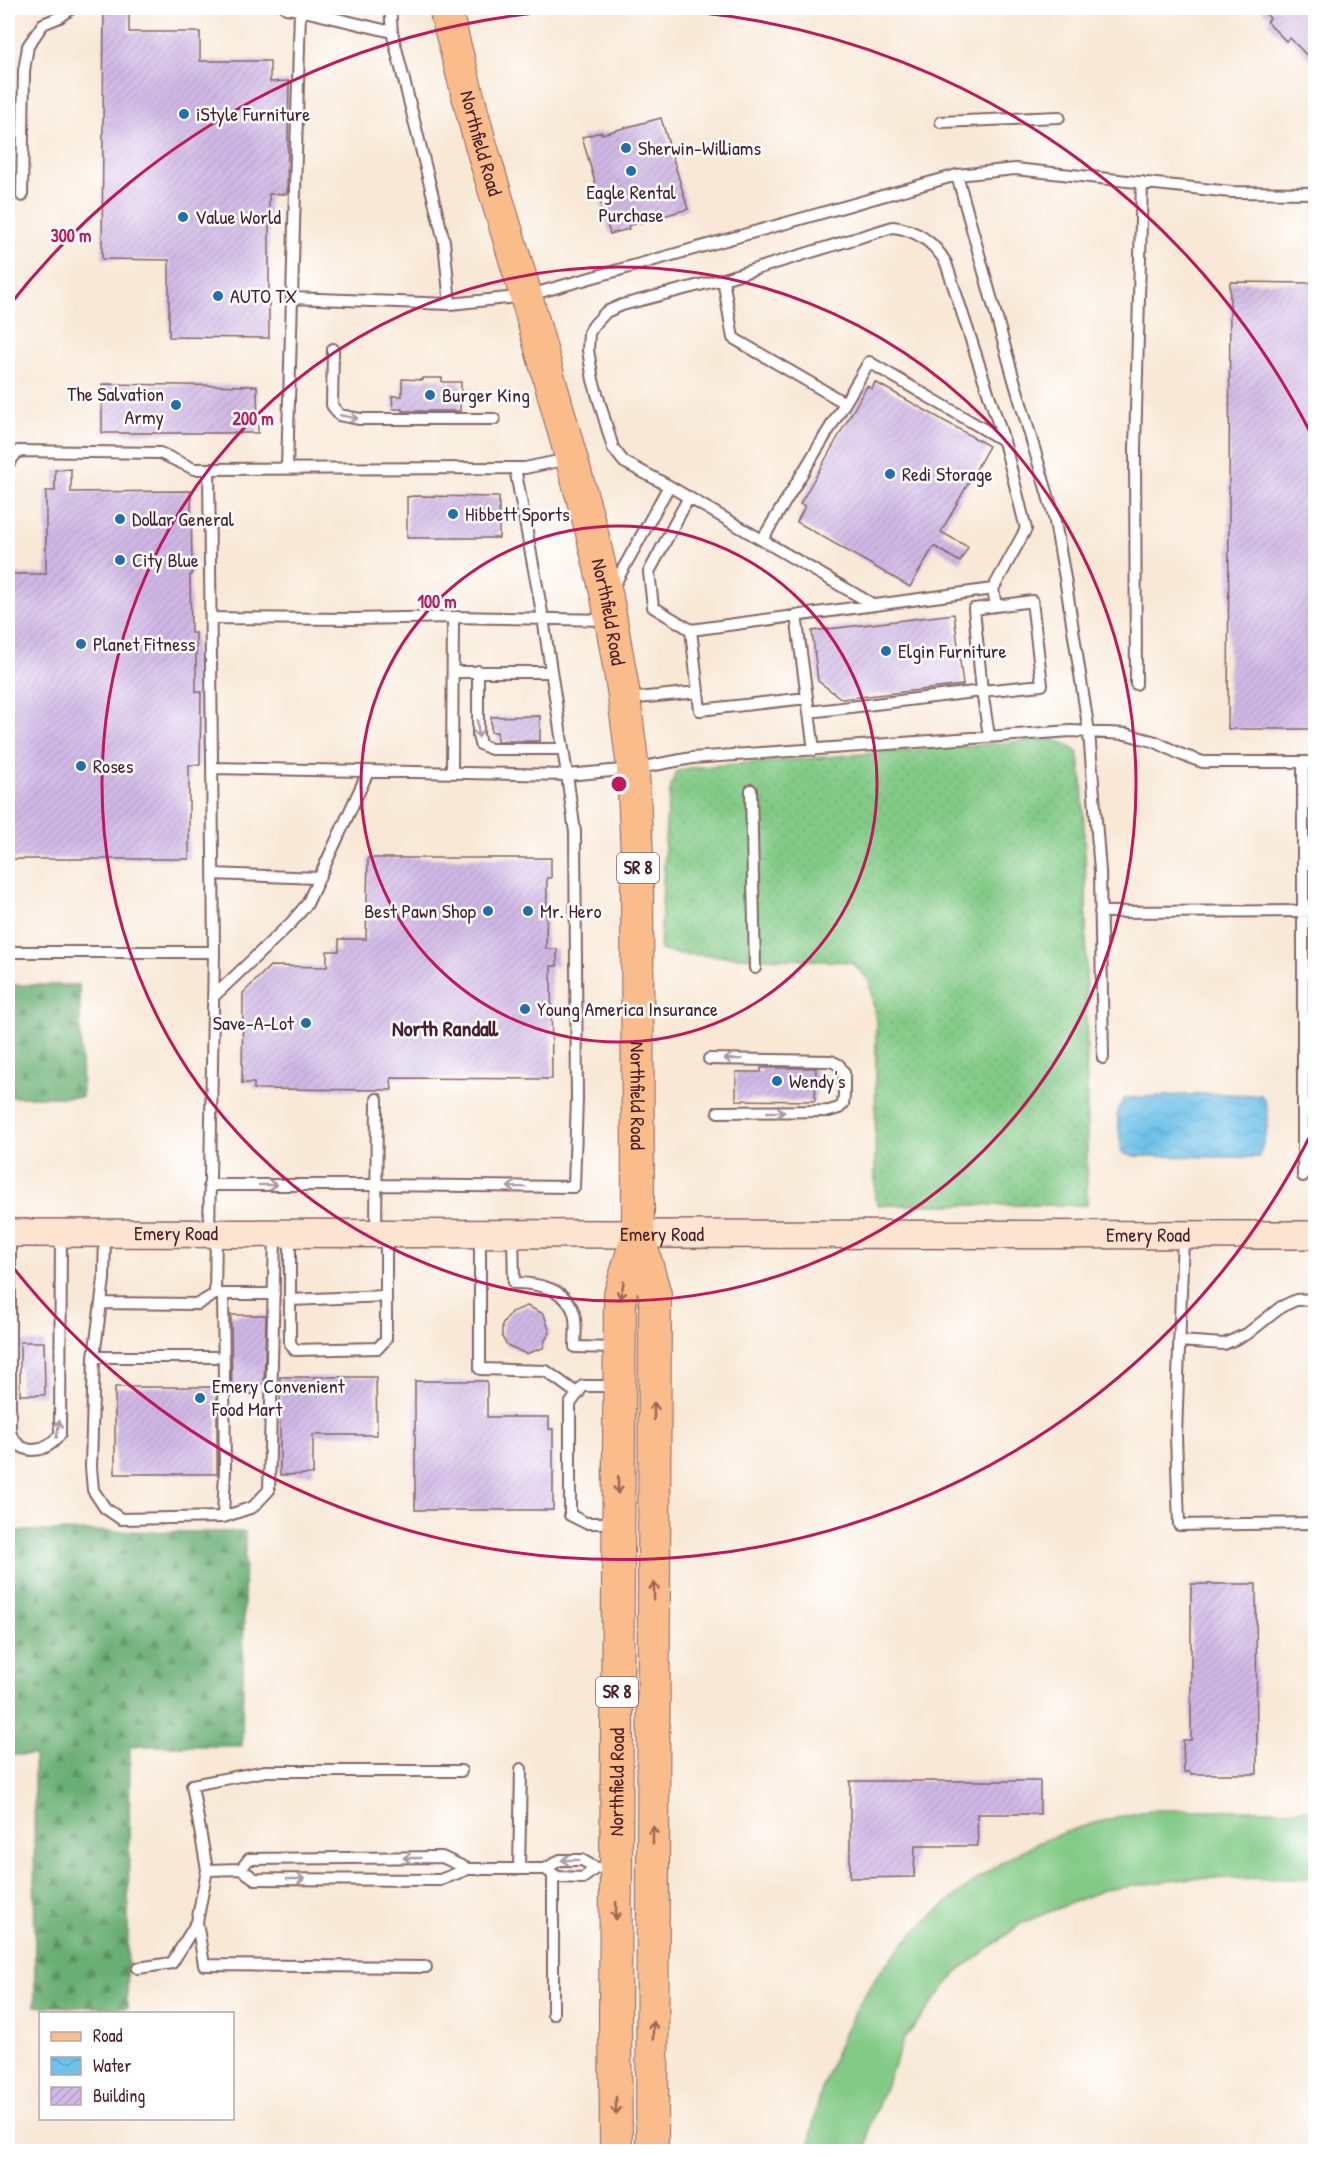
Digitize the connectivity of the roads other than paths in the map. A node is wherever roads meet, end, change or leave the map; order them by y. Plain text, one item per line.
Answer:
1 (72, 8) edge
2 (286, 8) edge
3 (390, 8) edge
4 (446, 8) edge
5 (300, 10) junction
6 (392, 32) junction
7 (1059, 117) dead end
8 (941, 122) dead end
9 (957, 175) junction
10 (1142, 182) junction
11 (1316, 193) edge
12 (22, 196) dead end
13 (723, 279) junction
14 (526, 296) junction
15 (292, 298) junction
16 (450, 304) junction
17 (333, 349) dead end
18 (845, 403) junction
19 (494, 419) dead end
20 (1004, 441) junction
21 (571, 459) junction
22 (8, 464) edge
23 (287, 468) junction
24 (515, 468) junction
25 (209, 469) junction
26 (669, 486) junction
27 (689, 497) junction
28 (762, 540) junction
29 (993, 589) junction
30 (874, 605) junction
31 (996, 606) junction
32 (609, 609) junction
33 (795, 615) junction
34 (453, 617) junction
35 (211, 618) junction
36 (543, 618) junction
37 (691, 630) junction
38 (478, 671) junction
39 (453, 672) junction
40 (551, 672) junction
41 (1136, 684) dead end
42 (982, 691) junction
43 (698, 692) junction
44 (807, 698) junction
45 (624, 699) junction
46 (809, 712) junction
47 (1089, 732) junction
48 (988, 736) junction
49 (563, 749) junction
50 (814, 750) junction
51 (1303, 762) junction
52 (1316, 762) edge
53 (212, 768) junction
54 (633, 769) junction
55 (452, 771) junction
56 (368, 772) junction
57 (567, 775) junction
58 (752, 790) dead end
59 (213, 874) junction
60 (318, 878) junction
61 (1303, 911) junction
62 (1316, 911) edge
63 (1100, 912) junction
64 (8, 952) edge
65 (214, 952) junction
66 (755, 968) dead end
67 (213, 998) junction
68 (1103, 1058) dead end
69 (709, 1059) dead end
70 (377, 1099) dead end
71 (718, 1112) dead end
72 (1303, 1176) dead end
73 (209, 1185) junction
74 (375, 1185) junction
75 (9, 1233) edge
76 (61, 1233) junction
77 (105, 1234) junction
78 (212, 1234) junction
79 (283, 1234) junction
80 (381, 1234) junction
81 (480, 1234) junction
82 (513, 1234) junction
83 (638, 1234) junction
84 (1183, 1234) junction
85 (1316, 1235) edge
86 (219, 1294) junction
87 (274, 1294) junction
88 (386, 1296) junction
89 (1316, 1299) edge
90 (290, 1300) junction
91 (101, 1303) junction
92 (1179, 1341) junction
93 (620, 1348) junction
94 (94, 1357) junction
95 (215, 1357) dead end
96 (619, 1386) junction
97 (578, 1394) junction
98 (223, 1517) junction
99 (1316, 1523) edge
100 (618, 1528) junction
101 (654, 1533) junction
102 (521, 1769) dead end
103 (461, 1770) dead end
104 (653, 1867) junction
105 (606, 1868) junction
106 (241, 1869) junction
107 (468, 1869) junction
108 (519, 1869) junction
109 (207, 1870) junction
110 (549, 1872) junction
111 (197, 1922) junction
112 (426, 1967) dead end
113 (138, 1968) dead end
114 (553, 2014) dead end
115 (616, 2151) edge
116 (652, 2151) edge

1 - 12 lane
2 - 5 lane
3 - 6 lane
4 - 14 main road, Northfield Road / SR 8
5 - 6 lane
5 - 15 lane
6 - 16 lane
7 - 8 lane
9 - 10 lane
9 - 14 lane
9 - 47 lane
10 - 11 lane
10 - 41 lane
13 - 18 lane
13 - 20 lane
13 - 26 lane
14 - 16 lane
14 - 21 main road, Northfield Road / SR 8
15 - 16 lane
15 - 23 lane
17 -> 19 lane
18 - 20 lane
18 - 28 lane
20 - 29 lane
21 - 24 lane
21 - 32 main road, Northfield Road / SR 8
22 - 25 lane
23 - 24 lane
23 - 25 lane
24 - 36 lane
25 - 35 lane
26 - 27 lane
26 - 32 lane
27 - 28 lane
27 - 37 lane
28 - 30 lane
29 - 30 lane
29 - 31 lane
30 - 33 lane
31 - 42 lane
31 - 42 lane
32 - 36 lane
32 - 45 main road, Northfield Road / SR 8
33 - 37 lane
33 - 44 lane
34 - 35 lane
34 - 36 lane
34 - 39 lane
35 - 53 lane
36 - 40 lane
37 - 43 lane
38 - 39 lane
38 - 40 lane
38 -> 49 lane
39 - 55 lane
40 - 49 lane
42 - 46 lane
42 - 48 lane
43 - 44 lane
43 - 45 lane
44 - 46 lane
45 - 54 main road, Northfield Road / SR 8
46 - 50 lane
47 - 48 lane
47 - 51 lane
47 - 63 lane
48 - 50 lane
49 - 57 lane
50 - 54 lane
51 - 52 lane
51 - 61 lane
53 - 56 lane
53 - 59 lane
54 - 57 lane
54 - 83 main road, Northfield Road / SR 8
55 - 56 lane
55 - 57 lane
56 - 60 lane
57 -> 74 lane
58 - 66 lane
59 - 60 lane
59 - 65 lane
60 - 67 lane
61 - 62 lane
61 - 63 lane
61 - 72 lane
63 - 68 lane
64 - 65 lane
65 - 67 lane
67 - 73 lane
71 -> 69 lane
70 - 74 lane
73 -> 74 lane
73 - 78 lane
74 - 80 lane
75 - 76 main road, Emery Road
75 -> 76 lane
76 - 77 main road, Emery Road
77 - 78 main road, Emery Road
77 - 91 lane
78 - 79 main road, Emery Road
78 - 86 lane
79 - 80 main road, Emery Road
79 - 87 lane
79 - 90 lane
80 - 81 main road, Emery Road
80 - 88 lane
81 - 82 main road, Emery Road
81 - 97 lane
82 - 83 main road, Emery Road
82 - 93 lane
83 - 84 main road, Emery Road
83 -> 93 main road, Northfield Road / SR 8
101 -> 83 main road, Northfield Road / SR 8
84 - 85 main road, Emery Road
84 - 92 lane
86 - 87 lane
86 - 91 lane
86 - 98 lane
87 - 98 lane
88 - 90 lane
88 - 90 lane
89 - 92 lane
91 - 94 lane
92 - 99 lane
93 - 96 main road, Northfield Road / SR 8
94 - 95 lane
94 - 98 lane
96 - 97 lane
96 -> 100 main road, Northfield Road / SR 8
97 - 100 lane
100 - 101 main road
100 - 105 main road, Northfield Road / SR 8
104 -> 101 main road, Northfield Road / SR 8
102 - 108 lane
103 - 109 lane
104 - 105 main road
116 -> 104 main road, Northfield Road / SR 8
105 - 110 lane
105 -> 110 lane
105 -> 115 main road, Northfield Road / SR 8
106 -> 107 lane
107 -> 106 lane
106 - 109 lane
107 - 108 lane
108 - 110 lane
109 - 111 lane
110 - 114 lane
111 - 112 lane
111 - 113 lane

